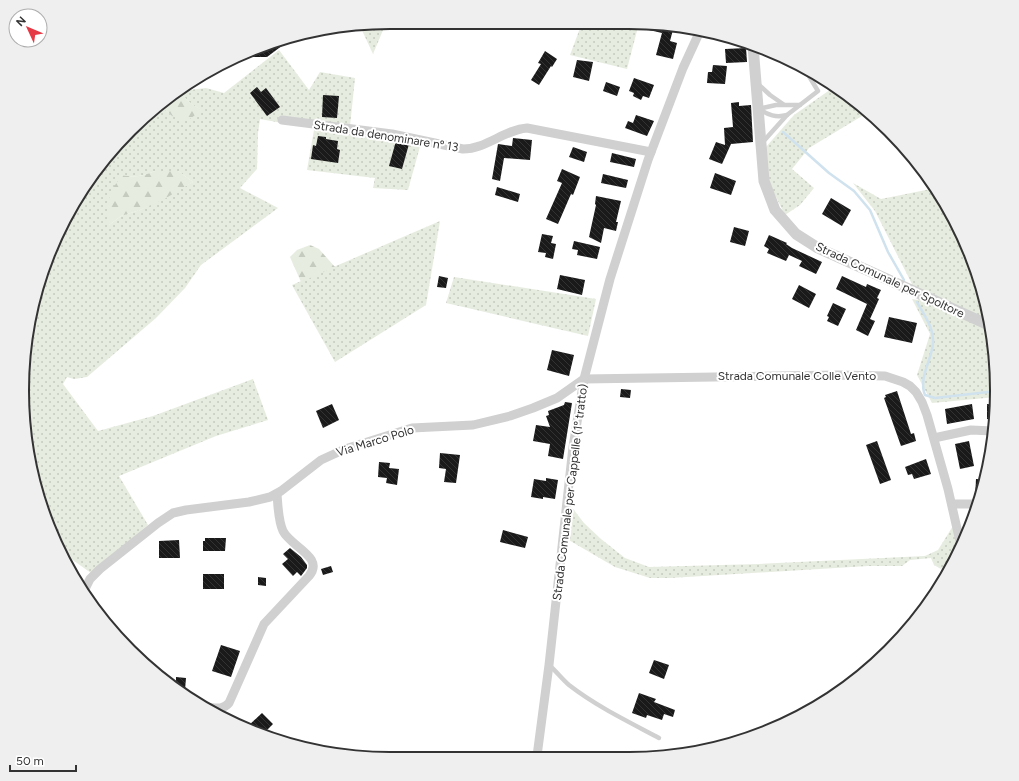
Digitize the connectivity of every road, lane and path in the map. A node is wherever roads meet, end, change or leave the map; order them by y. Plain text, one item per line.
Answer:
1 (698, 36) edge
2 (753, 51) edge
3 (810, 78) edge
4 (756, 82) junction
5 (785, 104) junction
6 (800, 105) junction
7 (758, 109) junction
8 (787, 114) junction
9 (282, 120) dead end
10 (761, 144) junction
11 (651, 152) junction
12 (983, 323) edge
13 (584, 379) junction
14 (988, 431) edge
15 (934, 438) junction
16 (277, 494) junction
17 (952, 504) junction
18 (972, 504) edge
19 (959, 536) edge
20 (87, 586) edge
21 (549, 665) junction
22 (217, 708) edge
23 (660, 738) dead end
24 (538, 752) edge

1 - 11 street, Strada Comunale per Cappelle (1º tratto)
2 - 4 street, Strada Comunale per Spoltore
3 - 6 lane
4 - 5 lane
4 - 7 street, Strada Comunale per Spoltore
5 - 6 lane
5 - 7 lane
6 - 8 lane
7 - 8 lane
7 - 10 street, Strada Comunale per Spoltore
8 - 10 lane
9 - 11 street, Strada da denominare nº 13
10 - 12 street, Strada Comunale per Spoltore
11 - 13 street, Strada Comunale per Cappelle (1º tratto)
13 - 15 street, Strada Comunale Colle Vento
13 - 16 street, Via Marco Polo
13 - 21 street, Strada Comunale per Cappelle (1º tratto)
14 - 15 street
15 - 17 street, Strada Comunale Colle Vento
16 - 20 street, Via Marco Polo
16 - 22 street
17 - 18 street
17 - 19 street, Strada Comunale Colle Vento
21 - 23 lane
21 - 24 street, Strada Comunale per Cappelle (1º tratto)

